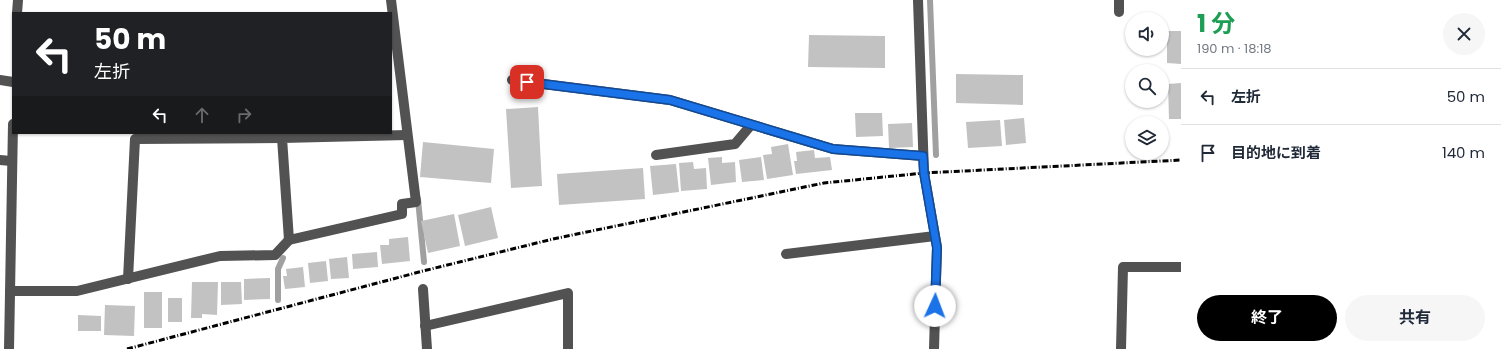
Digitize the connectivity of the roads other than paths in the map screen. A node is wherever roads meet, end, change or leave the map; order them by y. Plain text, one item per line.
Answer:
1 (18, 0) edge
2 (391, 0) edge
3 (918, 0) edge
4 (1119, 0) edge
5 (18, 12) edge
6 (1119, 12) dead end
7 (0, 80) edge
8 (512, 80) dead end
9 (12, 82) edge
10 (751, 125) junction
11 (13, 134) edge
12 (407, 135) junction
13 (282, 138) junction
14 (656, 155) dead end
15 (923, 156) junction
16 (0, 160) edge
17 (12, 161) junction
18 (935, 236) junction
19 (289, 240) junction
20 (786, 254) dead end
21 (1181, 267) edge
22 (128, 279) junction
23 (423, 289) dead end
24 (10, 291) junction
25 (425, 326) junction
26 (9, 349) edge
27 (427, 349) edge
28 (568, 349) edge
29 (934, 349) edge
30 (1121, 349) edge

1 - 5 street
2 - 12 street
3 - 15 street
4 - 6 street
7 - 9 street
8 - 10 street
10 - 14 street
10 - 15 street
11 - 17 street
12 - 13 street
12 - 19 street
13 - 19 street
13 - 22 street
15 - 18 street
16 - 17 street
17 - 24 street
18 - 20 street
18 - 29 street
19 - 22 street
21 - 30 street
22 - 24 street
23 - 25 street
24 - 26 street
25 - 27 street
25 - 28 street

